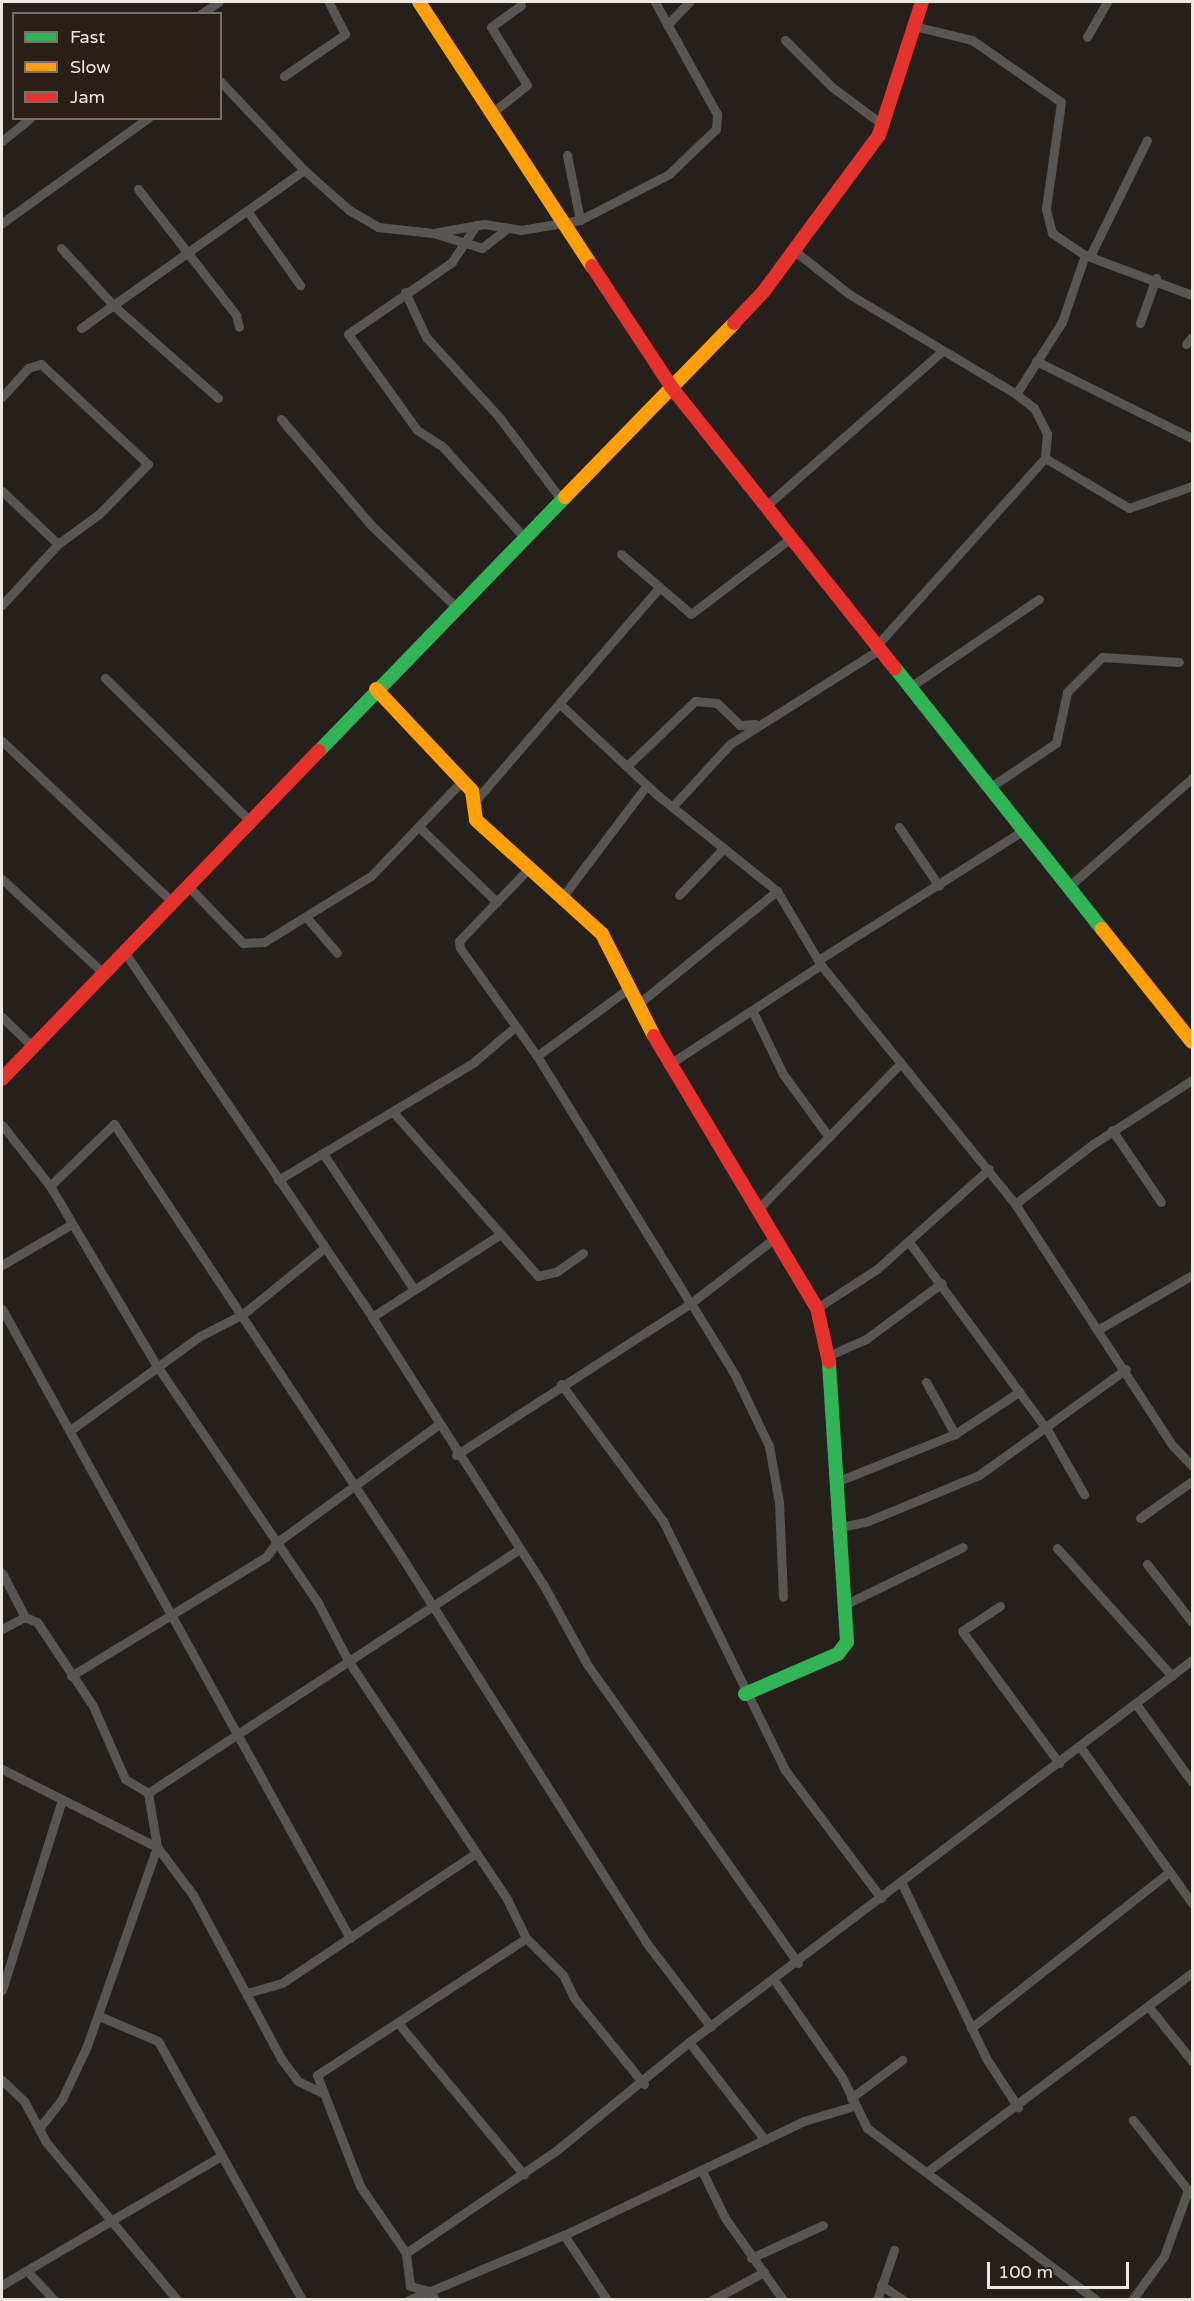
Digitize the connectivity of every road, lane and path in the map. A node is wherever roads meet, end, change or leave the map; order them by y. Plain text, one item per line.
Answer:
1 (218, 2) edge
2 (329, 2) edge
3 (419, 2) edge
4 (655, 2) edge
5 (690, 2) edge
6 (922, 2) edge
7 (1107, 2) edge
8 (521, 5) dead end
9 (204, 12) edge
10 (667, 25) junction
11 (914, 26) junction
12 (1087, 37) dead end
13 (785, 40) dead end
14 (284, 76) dead end
15 (222, 83) edge
16 (493, 112) junction
17 (28, 120) edge
18 (145, 120) edge
19 (883, 125) junction
20 (1147, 140) dead end
21 (2, 141) edge
22 (567, 155) dead end
23 (304, 171) junction
24 (138, 189) dead end
25 (248, 212) junction
26 (562, 220) junction
27 (580, 220) junction
28 (2, 224) edge
29 (476, 225) junction
30 (506, 229) junction
31 (433, 233) junction
32 (464, 245) junction
33 (61, 248) dead end
34 (796, 252) junction
35 (188, 253) junction
36 (1088, 255) junction
37 (1156, 278) junction
38 (300, 285) dead end
39 (405, 292) junction
40 (1192, 295) edge
41 (114, 306) junction
42 (1140, 323) dead end
43 (239, 327) dead end
44 (81, 328) dead end
45 (941, 352) junction
46 (1036, 361) junction
47 (672, 388) junction
48 (1016, 394) junction
49 (2, 397) edge
50 (218, 398) dead end
51 (281, 418) dead end
52 (1192, 438) edge
53 (1045, 458) junction
54 (1192, 486) edge
55 (2, 491) edge
56 (560, 498) junction
57 (767, 505) junction
58 (524, 537) junction
59 (792, 537) junction
60 (58, 544) junction
61 (621, 554) dead end
62 (658, 589) junction
63 (1039, 599) dead end
64 (2, 605) edge
65 (456, 607) junction
66 (878, 647) junction
67 (1179, 662) dead end
68 (105, 678) dead end
69 (910, 687) junction
70 (376, 689) junction
71 (561, 705) junction
72 (758, 724) junction
73 (2, 741) edge
74 (627, 766) junction
75 (1192, 778) edge
76 (462, 781) junction
77 (647, 785) junction
78 (989, 788) junction
79 (475, 801) junction
80 (673, 807) junction
81 (250, 821) junction
82 (899, 826) dead end
83 (420, 828) junction
84 (1024, 830) junction
85 (723, 849) junction
86 (530, 868) junction
87 (2, 879) edge
88 (187, 885) junction
89 (939, 886) junction
90 (1067, 888) junction
91 (777, 891) junction
92 (679, 895) dead end
93 (562, 896) junction
94 (172, 902) junction
95 (497, 902) junction
96 (307, 918) junction
97 (123, 950) junction
98 (337, 953) dead end
99 (821, 962) junction
100 (102, 972) junction
101 (628, 989) junction
102 (637, 1005) junction
103 (753, 1012) junction
104 (2, 1017) edge
105 (515, 1027) junction
106 (1192, 1039) edge
107 (34, 1048) junction
108 (537, 1056) junction
109 (901, 1063) junction
110 (668, 1065) junction
111 (2, 1079) edge
112 (1192, 1080) edge
113 (393, 1112) junction
114 (2, 1125) edge
115 (1112, 1130) junction
116 (829, 1137) junction
117 (324, 1155) junction
118 (989, 1169) junction
119 (278, 1180) junction
120 (50, 1186) junction
121 (1161, 1202) dead end
122 (1016, 1204) junction
123 (759, 1208) junction
124 (72, 1224) junction
125 (499, 1235) junction
126 (776, 1237) junction
127 (909, 1242) junction
128 (323, 1249) junction
129 (583, 1253) dead end
130 (2, 1266) edge
131 (1192, 1275) edge
132 (942, 1283) junction
133 (413, 1288) junction
134 (690, 1303) junction
135 (817, 1308) junction
136 (2, 1310) edge
137 (243, 1314) junction
138 (372, 1317) junction
139 (1099, 1329) junction
140 (828, 1356) junction
141 (157, 1366) junction
142 (1126, 1369) junction
143 (926, 1382) dead end
144 (561, 1384) junction
145 (1019, 1392) junction
146 (438, 1425) junction
147 (72, 1429) junction
148 (1047, 1431) junction
149 (955, 1434) junction
150 (456, 1455) junction
151 (1192, 1466) edge
152 (1192, 1481) edge
153 (836, 1482) junction
154 (356, 1488) junction
155 (1084, 1494) dead end
156 (1140, 1518) dead end
157 (836, 1528) junction
158 (276, 1543) junction
159 (963, 1547) dead end
160 (1058, 1548) dead end
161 (519, 1550) junction
162 (1147, 1564) dead end
163 (2, 1573) edge
164 (783, 1597) dead end
165 (844, 1605) junction
166 (434, 1606) junction
167 (1000, 1606) dead end
168 (170, 1615) junction
169 (25, 1617) junction
170 (1192, 1622) edge
171 (2, 1629) edge
172 (1192, 1660) edge
173 (349, 1662) junction
174 (71, 1676) junction
175 (1172, 1676) junction
176 (745, 1694) junction
177 (1136, 1704) junction
178 (237, 1734) junction
179 (1081, 1748) junction
180 (1059, 1763) junction
181 (2, 1770) edge
182 (1192, 1782) edge
183 (148, 1793) junction
184 (62, 1800) junction
185 (157, 1847) junction
186 (476, 1853) junction
187 (1168, 1873) junction
188 (902, 1884) junction
189 (881, 1898) junction
190 (1192, 1903) edge
191 (350, 1938) junction
192 (526, 1938) junction
193 (798, 1963) junction
194 (1192, 1973) edge
195 (775, 1981) junction
196 (2, 1990) edge
197 (247, 1993) junction
198 (1148, 2006) junction
199 (99, 2016) junction
200 (398, 2023) junction
201 (711, 2027) junction
202 (971, 2028) junction
203 (689, 2042) junction
204 (902, 2060) dead end
205 (1192, 2061) edge
206 (2, 2080) edge
207 (644, 2084) junction
208 (321, 2092) junction
209 (853, 2102) junction
210 (1018, 2107) junction
211 (1133, 2120) dead end
212 (40, 2127) junction
213 (765, 2140) junction
214 (219, 2157) junction
215 (702, 2170) junction
216 (928, 2171) junction
217 (524, 2175) junction
218 (1190, 2193) edge
219 (111, 2223) junction
220 (823, 2225) dead end
221 (564, 2235) junction
222 (894, 2250) dead end
223 (406, 2253) junction
224 (751, 2258) junction
225 (28, 2272) junction
226 (764, 2272) junction
227 (2, 2285) edge
228 (881, 2285) junction
229 (432, 2295) edge
230 (54, 2300) edge
231 (177, 2300) edge
232 (302, 2300) edge
233 (409, 2300) edge
234 (608, 2300) edge
235 (712, 2300) edge
236 (783, 2300) edge
237 (877, 2300) edge
238 (903, 2300) edge
239 (1096, 2300) edge
240 (1132, 2300) edge

1 - 9 street
2 - 14 street
3 - 16 street
4 - 10 street
5 - 10 street
6 - 11 street
7 - 12 street
8 - 16 street
10 - 27 street
11 - 19 street
11 - 36 street
13 - 19 street
15 - 23 street
16 - 26 street
17 - 21 street
18 - 28 street
19 - 34 street
20 - 36 street
22 - 27 street
23 - 25 street
23 - 31 street
24 - 35 street
25 - 35 street
25 - 38 street
26 - 27 street
26 - 30 street
26 - 47 street
29 - 30 street
29 - 31 street
29 - 32 street
30 - 32 street
31 - 32 street
32 - 39 street
33 - 41 street
34 - 45 street
34 - 47 street
35 - 41 street
35 - 43 street
36 - 37 street
36 - 46 street
37 - 40 street
37 - 42 street
39 - 56 street
39 - 58 street
41 - 44 street
41 - 50 street
45 - 48 street
45 - 57 street
46 - 48 street
46 - 52 street
47 - 56 street
47 - 57 street
48 - 53 street
49 - 60 street
51 - 65 street
53 - 54 street
53 - 66 street
55 - 60 street
56 - 58 street
57 - 59 street
58 - 65 street
59 - 62 street
59 - 66 street
60 - 64 street
61 - 62 street
62 - 71 street
63 - 69 street
65 - 70 street
66 - 69 street
66 - 72 street
67 - 78 street
68 - 81 street
69 - 78 street
70 - 76 street
70 - 81 street
71 - 74 street
71 - 79 street
72 - 74 street
72 - 80 street
73 - 94 street
74 - 77 street
75 - 90 street
76 - 79 street
76 - 83 street
77 - 80 street
77 - 93 street
78 - 84 street
79 - 86 street
80 - 85 street
81 - 88 street
82 - 89 street
83 - 95 street
83 - 96 street
84 - 89 street
84 - 90 street
85 - 91 street
85 - 92 street
86 - 93 street
86 - 95 street
87 - 100 street
88 - 94 street
88 - 96 street
89 - 99 street
90 - 106 street
91 - 99 street
91 - 102 street
93 - 101 street
94 - 97 street
95 - 105 street
96 - 98 street
97 - 100 street
97 - 119 street
99 - 103 street
99 - 109 street
100 - 107 street
101 - 102 street
101 - 108 street
102 - 110 street
103 - 110 street
103 - 116 street
104 - 107 street
105 - 108 street
105 - 113 street
107 - 111 street
108 - 134 street
109 - 116 street
109 - 118 street
110 - 123 street
112 - 115 street
113 - 117 street
113 - 125 street
114 - 120 street
115 - 121 street
115 - 122 street
116 - 123 street
117 - 119 street
117 - 133 street
118 - 122 street
118 - 127 street
119 - 128 street
120 - 124 street
120 - 137 street
122 - 139 street
123 - 126 street
124 - 130 street
124 - 141 street
125 - 129 street
125 - 133 street
126 - 134 street
126 - 135 street
127 - 132 street
127 - 135 street
128 - 137 street
128 - 138 street
131 - 139 street
132 - 140 street
132 - 145 street
133 - 138 street
134 - 144 street
134 - 164 street
135 - 140 street
136 - 147 street
137 - 141 street
137 - 154 street
138 - 146 street
139 - 142 street
140 - 153 street
141 - 147 street
141 - 158 street
142 - 148 street
142 - 151 street
143 - 149 street
144 - 150 street
144 - 176 street
145 - 148 street
145 - 149 street
146 - 150 street
146 - 154 street
147 - 168 street
148 - 155 street
148 - 157 street
149 - 153 street
150 - 161 street
152 - 156 street
153 - 157 street
154 - 158 street
154 - 166 street
157 - 165 street
158 - 168 street
158 - 173 street
159 - 165 street
160 - 175 street
161 - 166 street
161 - 193 street
162 - 170 street
163 - 169 street
165 - 176 street
166 - 173 street
166 - 201 street
167 - 180 street
168 - 174 street
168 - 178 street
169 - 171 street
169 - 174 street
172 - 175 street
173 - 178 street
173 - 186 street
174 - 183 street
175 - 177 street
176 - 189 street
177 - 179 street
177 - 182 street
178 - 183 street
178 - 191 street
179 - 180 street
179 - 187 street
180 - 188 street
181 - 184 street
183 - 185 street
184 - 185 street
184 - 196 street
185 - 197 street
185 - 199 street
186 - 191 street
186 - 192 street
187 - 190 street
187 - 202 street
188 - 189 street
188 - 202 street
189 - 193 street
191 - 197 street
192 - 200 street
192 - 207 street
193 - 195 street
194 - 198 street
195 - 201 street
195 - 209 street
197 - 208 street
198 - 205 street
198 - 210 street
199 - 212 street
199 - 214 street
200 - 208 street
200 - 217 street
201 - 203 street
202 - 210 street
203 - 207 street
203 - 213 street
204 - 209 street
206 - 212 street
207 - 217 street
208 - 223 street
209 - 213 street
209 - 216 street
210 - 216 street
211 - 218 street
212 - 219 street
213 - 215 street
214 - 219 street
214 - 232 street
215 - 221 street
215 - 224 street
216 - 239 street
217 - 223 street
218 - 240 street
219 - 225 street
219 - 231 street
220 - 224 street
221 - 229 street
221 - 234 street
222 - 228 street
223 - 229 street
224 - 226 street
225 - 227 street
225 - 230 street
226 - 235 street
226 - 236 street
228 - 237 street
228 - 238 street
229 - 233 street

